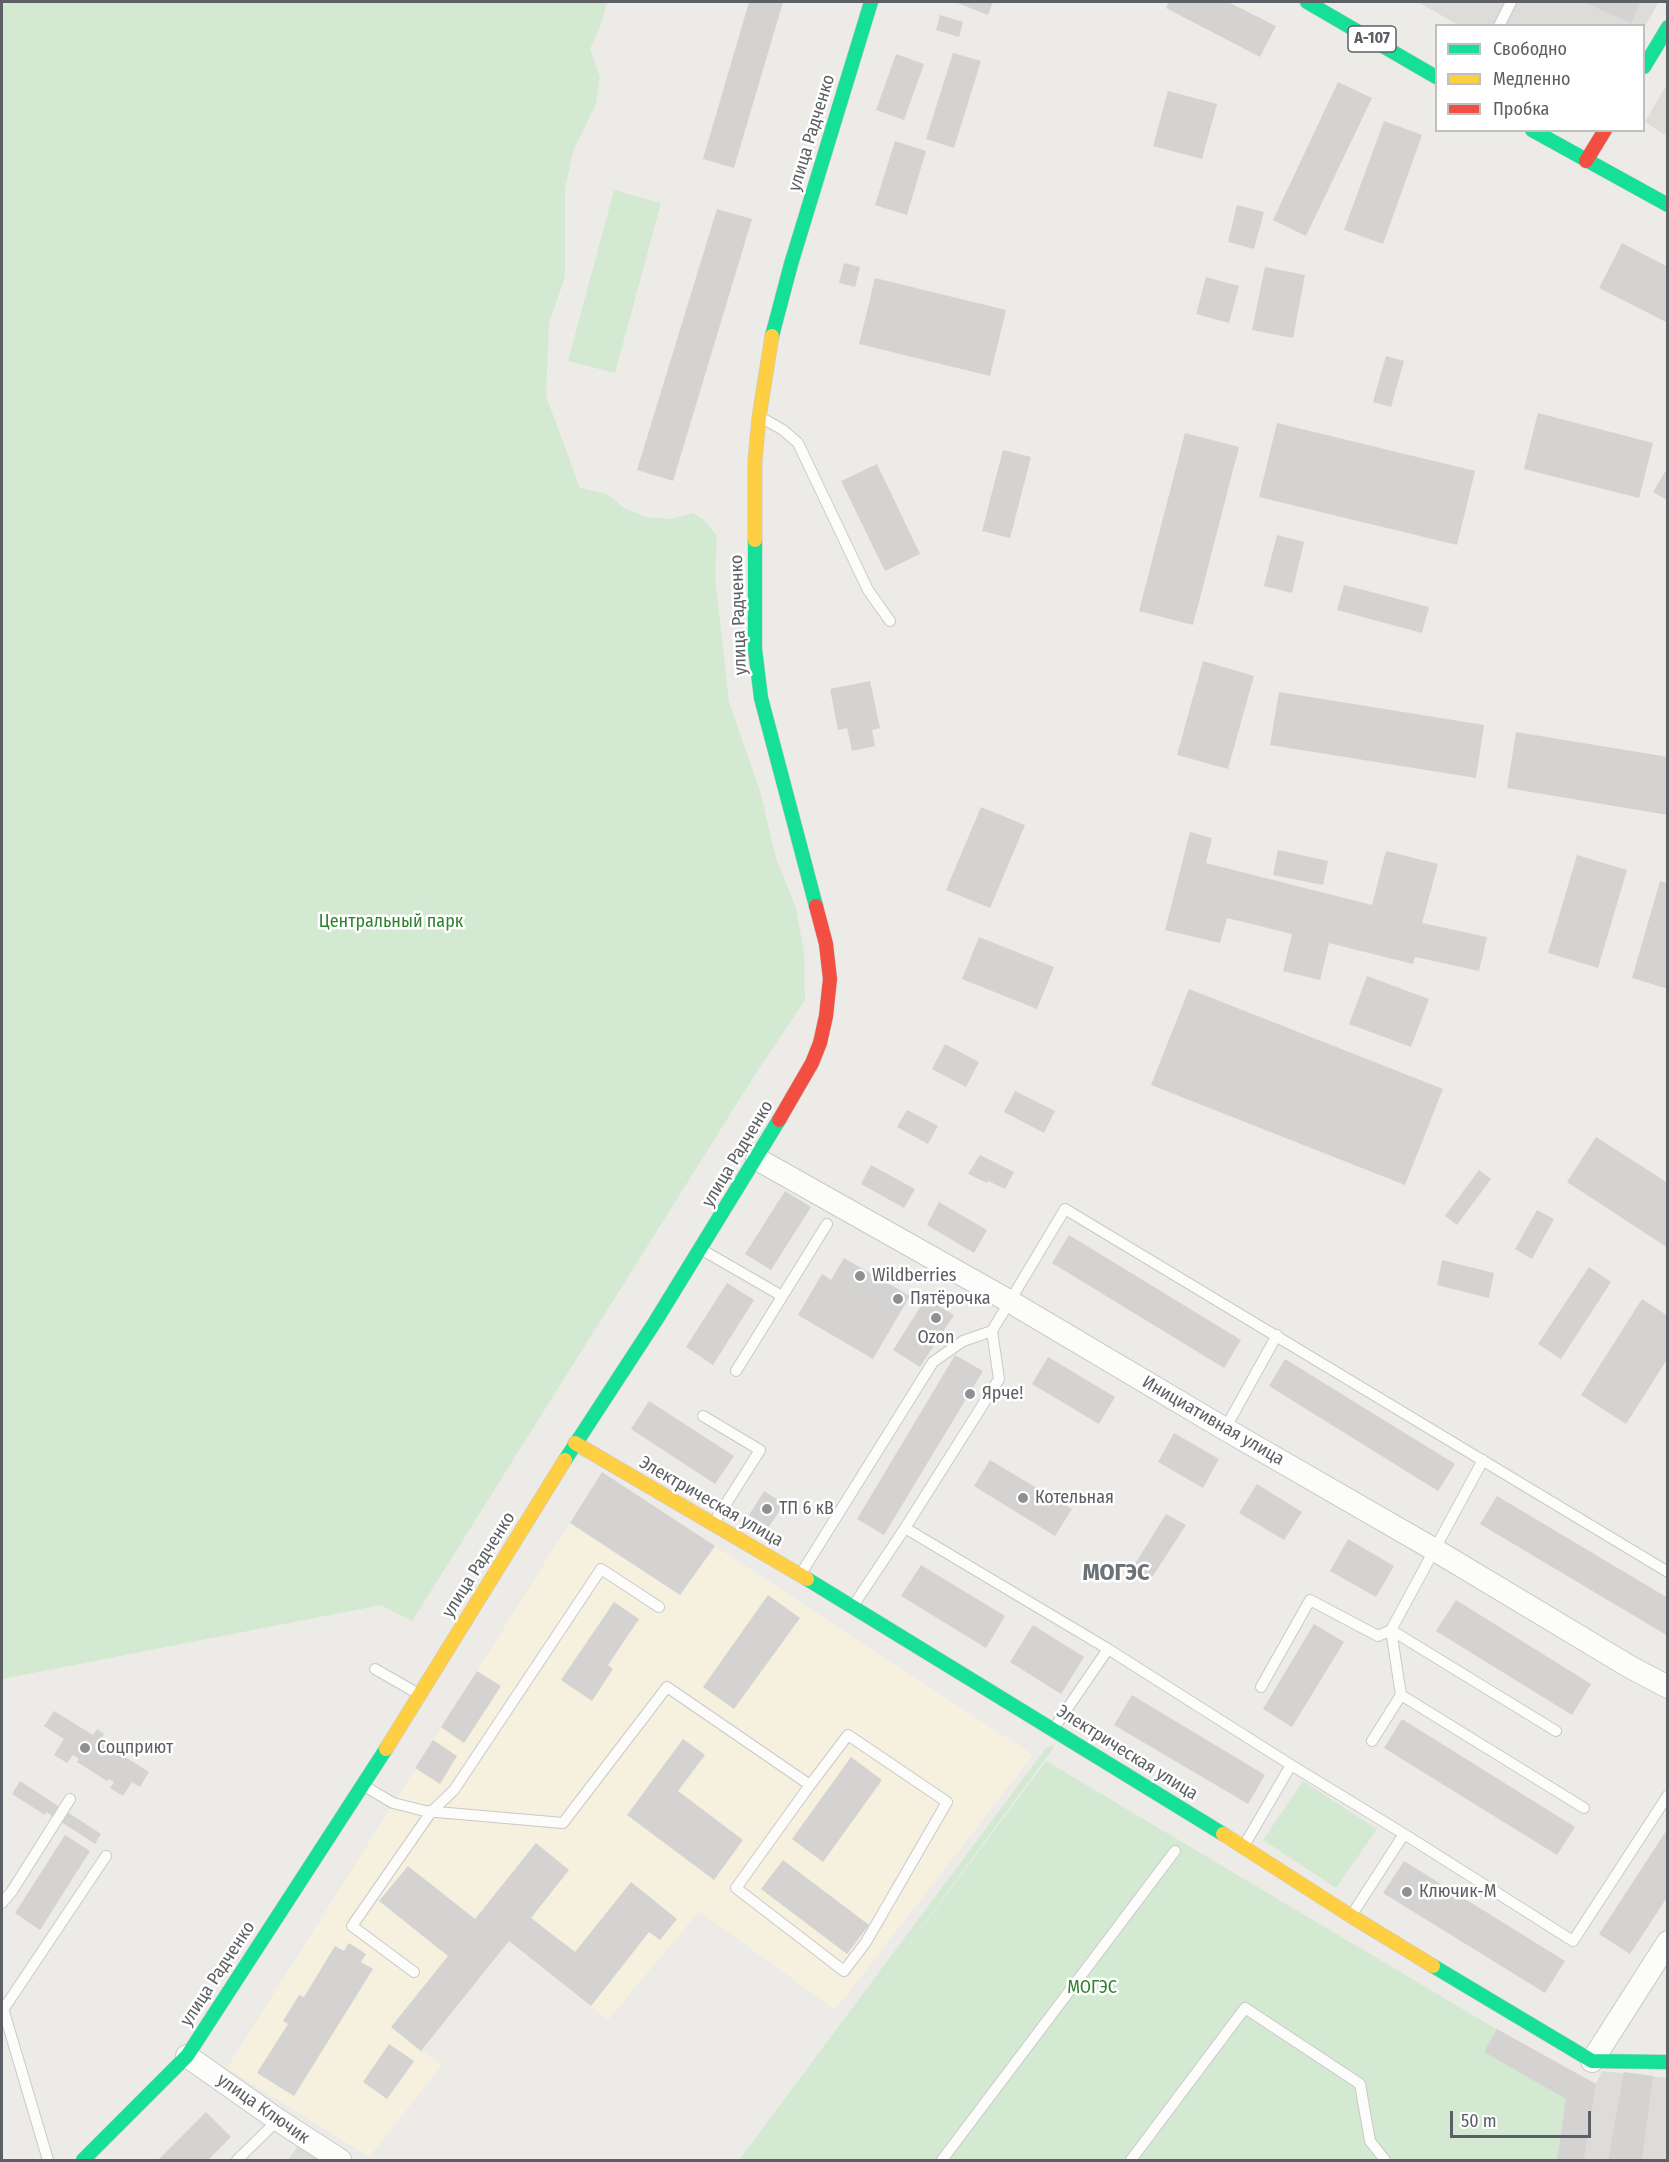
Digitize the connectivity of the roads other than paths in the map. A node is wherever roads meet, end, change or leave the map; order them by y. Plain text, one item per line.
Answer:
1 (871, 2) edge
2 (1307, 2) edge
3 (1511, 2) edge
4 (1499, 24) edge
5 (1668, 27) edge
6 (1645, 65) edge
7 (1435, 75) edge
8 (1535, 132) edge
9 (1604, 132) edge
10 (1586, 161) junction
11 (1668, 206) edge
12 (759, 417) junction
13 (890, 621) dead end
14 (757, 1159) junction
15 (827, 1224) dead end
16 (701, 1249) junction
17 (782, 1296) junction
18 (1009, 1301) junction
19 (992, 1331) junction
20 (1278, 1335) junction
21 (736, 1371) dead end
22 (703, 1416) dead end
23 (1225, 1429) junction
24 (575, 1443) junction
25 (1483, 1460) junction
26 (713, 1524) junction
27 (905, 1528) junction
28 (1435, 1550) junction
29 (1668, 1572) edge
30 (800, 1575) junction
31 (853, 1606) junction
32 (659, 1607) dead end
33 (1391, 1630) junction
34 (1107, 1649) junction
35 (375, 1669) dead end
36 (1668, 1687) edge
37 (1261, 1688) dead end
38 (420, 1694) junction
39 (1401, 1695) junction
40 (1054, 1729) junction
41 (1556, 1731) dead end
42 (1372, 1741) dead end
43 (1291, 1765) junction
44 (364, 1785) junction
45 (810, 1785) junction
46 (1668, 1796) edge
47 (70, 1799) dead end
48 (1584, 1808) dead end
49 (431, 1812) junction
50 (1404, 1834) junction
51 (1243, 1846) junction
52 (1175, 1851) dead end
53 (106, 1856) dead end
54 (2, 1903) edge
55 (1351, 1916) junction
56 (1668, 1941) edge
57 (414, 1972) dead end
58 (2, 2006) edge
59 (187, 2056) junction
60 (1592, 2061) junction
61 (1668, 2062) edge
62 (278, 2120) junction
63 (326, 2157) edge
64 (48, 2160) edge
65 (83, 2160) edge
66 (237, 2160) edge
67 (942, 2160) edge
68 (1131, 2160) edge
69 (1385, 2160) edge

1 - 12 street, улица Радченко
2 - 7 street, А-107
3 - 4 lane
5 - 6 street
8 - 10 street
9 - 10 street
10 - 11 street
12 - 13 lane
12 - 14 street, улица Радченко
14 - 16 street, улица Радченко
14 - 18 street, Инициативная улица
15 - 17 lane
16 - 17 lane
16 - 24 street, улица Радченко
17 - 21 lane
18 - 19 lane
18 - 20 lane
18 - 23 street, Инициативная улица
19 - 27 lane
19 - 30 lane
20 - 23 lane
20 - 25 lane
22 - 26 lane
23 - 28 street, Инициативная улица
24 - 26 street, Электрическая улица
24 - 38 street, улица Радченко
25 - 28 lane
25 - 29 lane
26 - 30 street, Электрическая улица
27 - 31 lane
27 - 34 lane
28 - 33 lane
28 - 36 street, Инициативная улица
30 - 31 street, Электрическая улица
31 - 40 street, Электрическая улица
32 - 49 lane
33 - 37 lane
33 - 39 lane
33 - 41 lane
34 - 40 lane
34 - 43 lane
35 - 38 lane
38 - 44 street, улица Радченко
39 - 42 lane
39 - 48 lane
40 - 51 street, Электрическая улица
43 - 50 lane
43 - 51 lane
44 - 49 lane
44 - 59 street, улица Радченко
45 - 45 lane
45 - 49 lane
46 - 50 lane
47 - 54 lane
49 - 57 lane
50 - 55 lane
51 - 55 street, Электрическая улица
52 - 67 lane
53 - 58 lane
55 - 60 street, Электрическая улица
56 - 60 street
58 - 64 lane
59 - 62 street, улица Ключик
59 - 65 street, улица Радченко
60 - 61 street
62 - 63 street, улица Ключик
62 - 66 lane
68 - 69 lane

